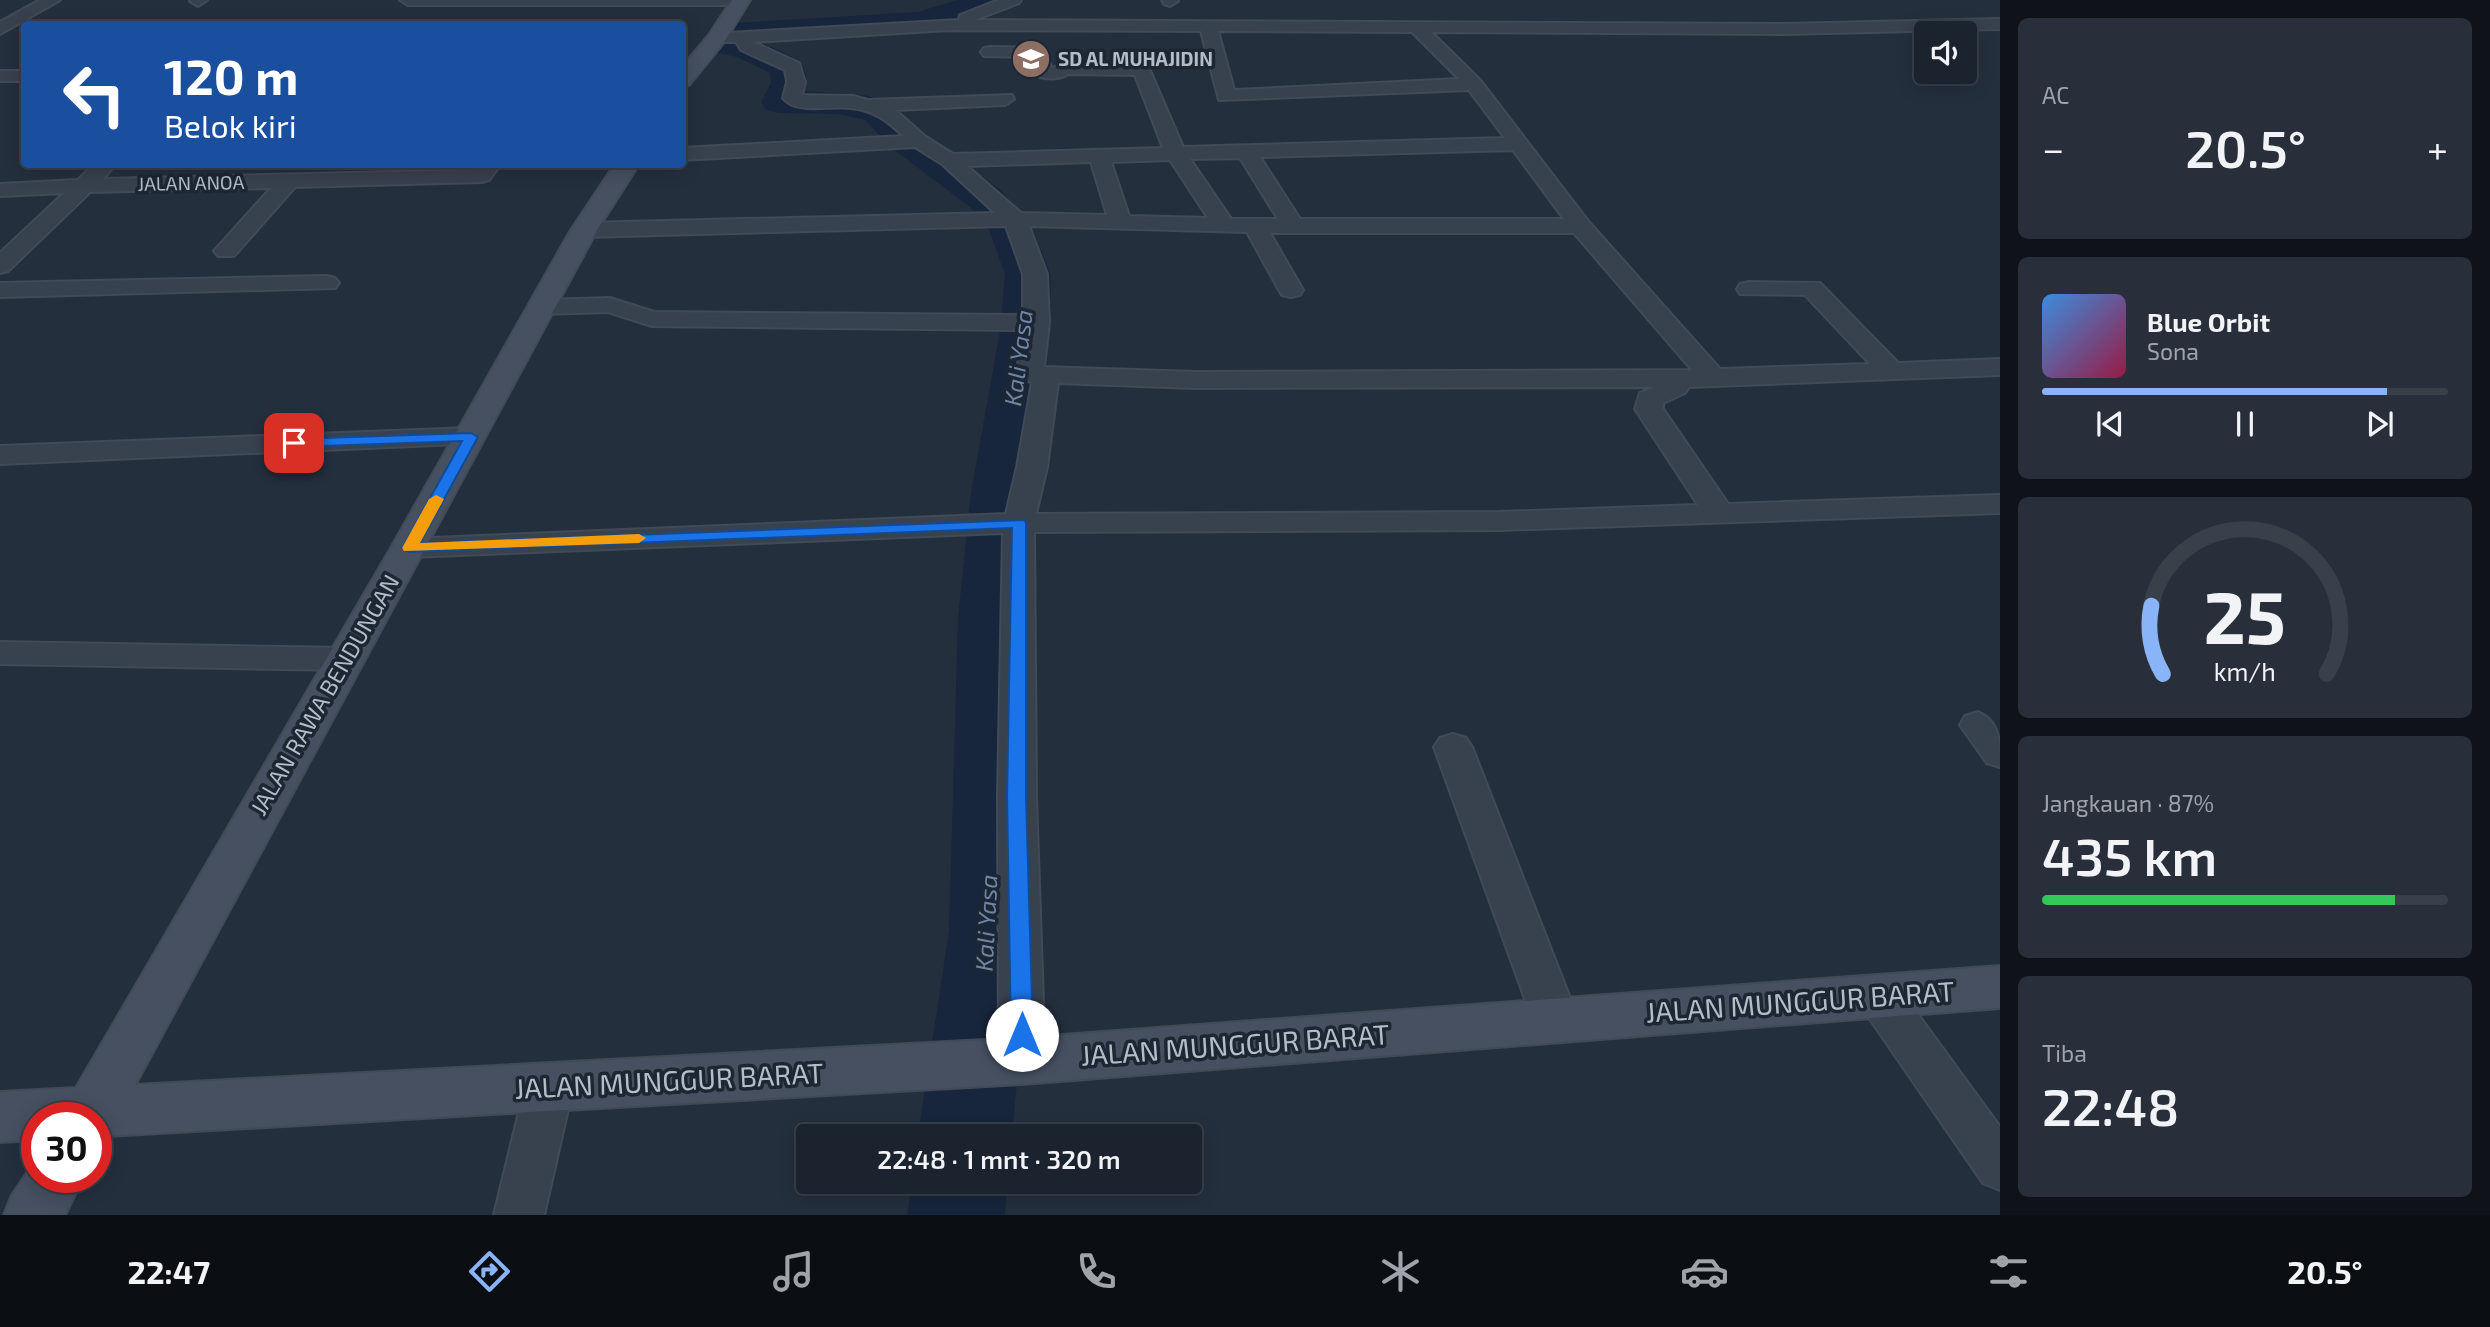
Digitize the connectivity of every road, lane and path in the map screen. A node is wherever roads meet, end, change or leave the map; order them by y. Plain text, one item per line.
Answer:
1 (52, 0) edge
2 (408, 0) edge
3 (563, 0) edge
4 (741, 0) edge
5 (1013, 0) edge
6 (492, 1) edge
7 (532, 6) edge
8 (1438, 11) dead end
9 (2000, 24) edge
10 (982, 25) junction
11 (948, 26) junction
12 (1208, 26) junction
13 (1452, 28) junction
14 (0, 29) edge
15 (1417, 29) junction
16 (735, 37) junction
17 (990, 52) junction
18 (0, 76) edge
19 (21, 76) edge
20 (686, 77) edge
21 (1474, 84) junction
22 (1005, 99) junction
23 (871, 105) junction
24 (1011, 120) dead end
25 (909, 141) junction
26 (1520, 144) junction
27 (1245, 150) junction
28 (1175, 152) junction
29 (686, 154) edge
30 (1099, 155) junction
31 (949, 160) junction
32 (102, 168) edge
33 (488, 168) edge
34 (624, 168) edge
35 (289, 181) junction
36 (84, 186) junction
37 (0, 190) edge
38 (1004, 220) junction
39 (1119, 223) junction
40 (1224, 225) junction
41 (1255, 226) junction
42 (1293, 226) junction
43 (1580, 226) junction
44 (584, 230) junction
45 (226, 251) dead end
46 (0, 266) edge
47 (327, 283) dead end
48 (1749, 289) dead end
49 (0, 290) edge
50 (1291, 290) dead end
51 (542, 307) junction
52 (1026, 323) junction
53 (2000, 367) edge
54 (1891, 371) junction
55 (1046, 375) junction
56 (1676, 379) junction
57 (1714, 379) junction
58 (471, 437) junction
59 (0, 455) edge
60 (2000, 504) edge
61 (1720, 514) junction
62 (1006, 523) junction
63 (409, 548) junction
64 (0, 653) edge
65 (344, 659) junction
66 (1453, 747) dead end
67 (2000, 987) edge
68 (1879, 996) junction
69 (1556, 1021) junction
70 (1012, 1062) junction
71 (549, 1087) junction
72 (97, 1102) edge
73 (112, 1114) edge
74 (0, 1116) edge
75 (21, 1116) edge
76 (2000, 1167) edge
77 (45, 1193) edge
78 (33, 1215) edge
79 (519, 1215) edge

1 - 14 street
2 - 6 street
3 - 4 street
3 - 7 street
4 - 16 street
5 - 11 street
6 - 7 street
8 - 13 street
9 - 13 street
10 - 11 street
10 - 12 street
10 - 17 street
11 - 16 street
12 - 15 street
12 - 21 street
13 - 15 street
15 - 21 street
16 - 20 street
16 - 23 street
17 - 22 street
17 - 28 street
18 - 19 street
21 - 26 street
22 - 23 street
22 - 24 street
23 - 25 street
25 - 29 street
25 - 31 street
26 - 27 street
26 - 43 street
27 - 28 street
27 - 42 street
28 - 30 street
28 - 40 street
30 - 31 street
30 - 39 street
31 - 38 street
32 - 36 street, JALAN ANOA
33 - 35 street, JALAN ANOA
34 - 44 street, JALAN RAWA BENDUNGAN
35 - 36 street, JALAN ANOA
35 - 45 street
36 - 37 street
36 - 46 street
38 - 39 street
38 - 44 street
38 - 52 street
39 - 40 street
40 - 41 street
41 - 42 street
41 - 50 street
42 - 43 street
43 - 57 street
44 - 51 street, JALAN RAWA BENDUNGAN
47 - 49 street
48 - 54 street
51 - 52 street
51 - 58 street, JALAN RAWA BENDUNGAN
52 - 55 street
53 - 54 street
54 - 57 street
55 - 56 street
55 - 62 street
56 - 57 street
56 - 61 street
58 - 59 street
58 - 63 street, JALAN RAWA BENDUNGAN
60 - 61 street
61 - 62 street
62 - 63 street
62 - 70 street
63 - 65 street, JALAN RAWA BENDUNGAN
64 - 65 street
65 - 72 street, JALAN RAWA BENDUNGAN
66 - 69 street
67 - 68 street, JALAN MUNGGUR BARAT
68 - 69 street, JALAN MUNGGUR BARAT
68 - 76 street
69 - 70 street, JALAN MUNGGUR BARAT
70 - 71 street, JALAN MUNGGUR BARAT
71 - 73 street, JALAN MUNGGUR BARAT
71 - 79 street
74 - 75 street, JALAN MUNGGUR BARAT
77 - 78 street

